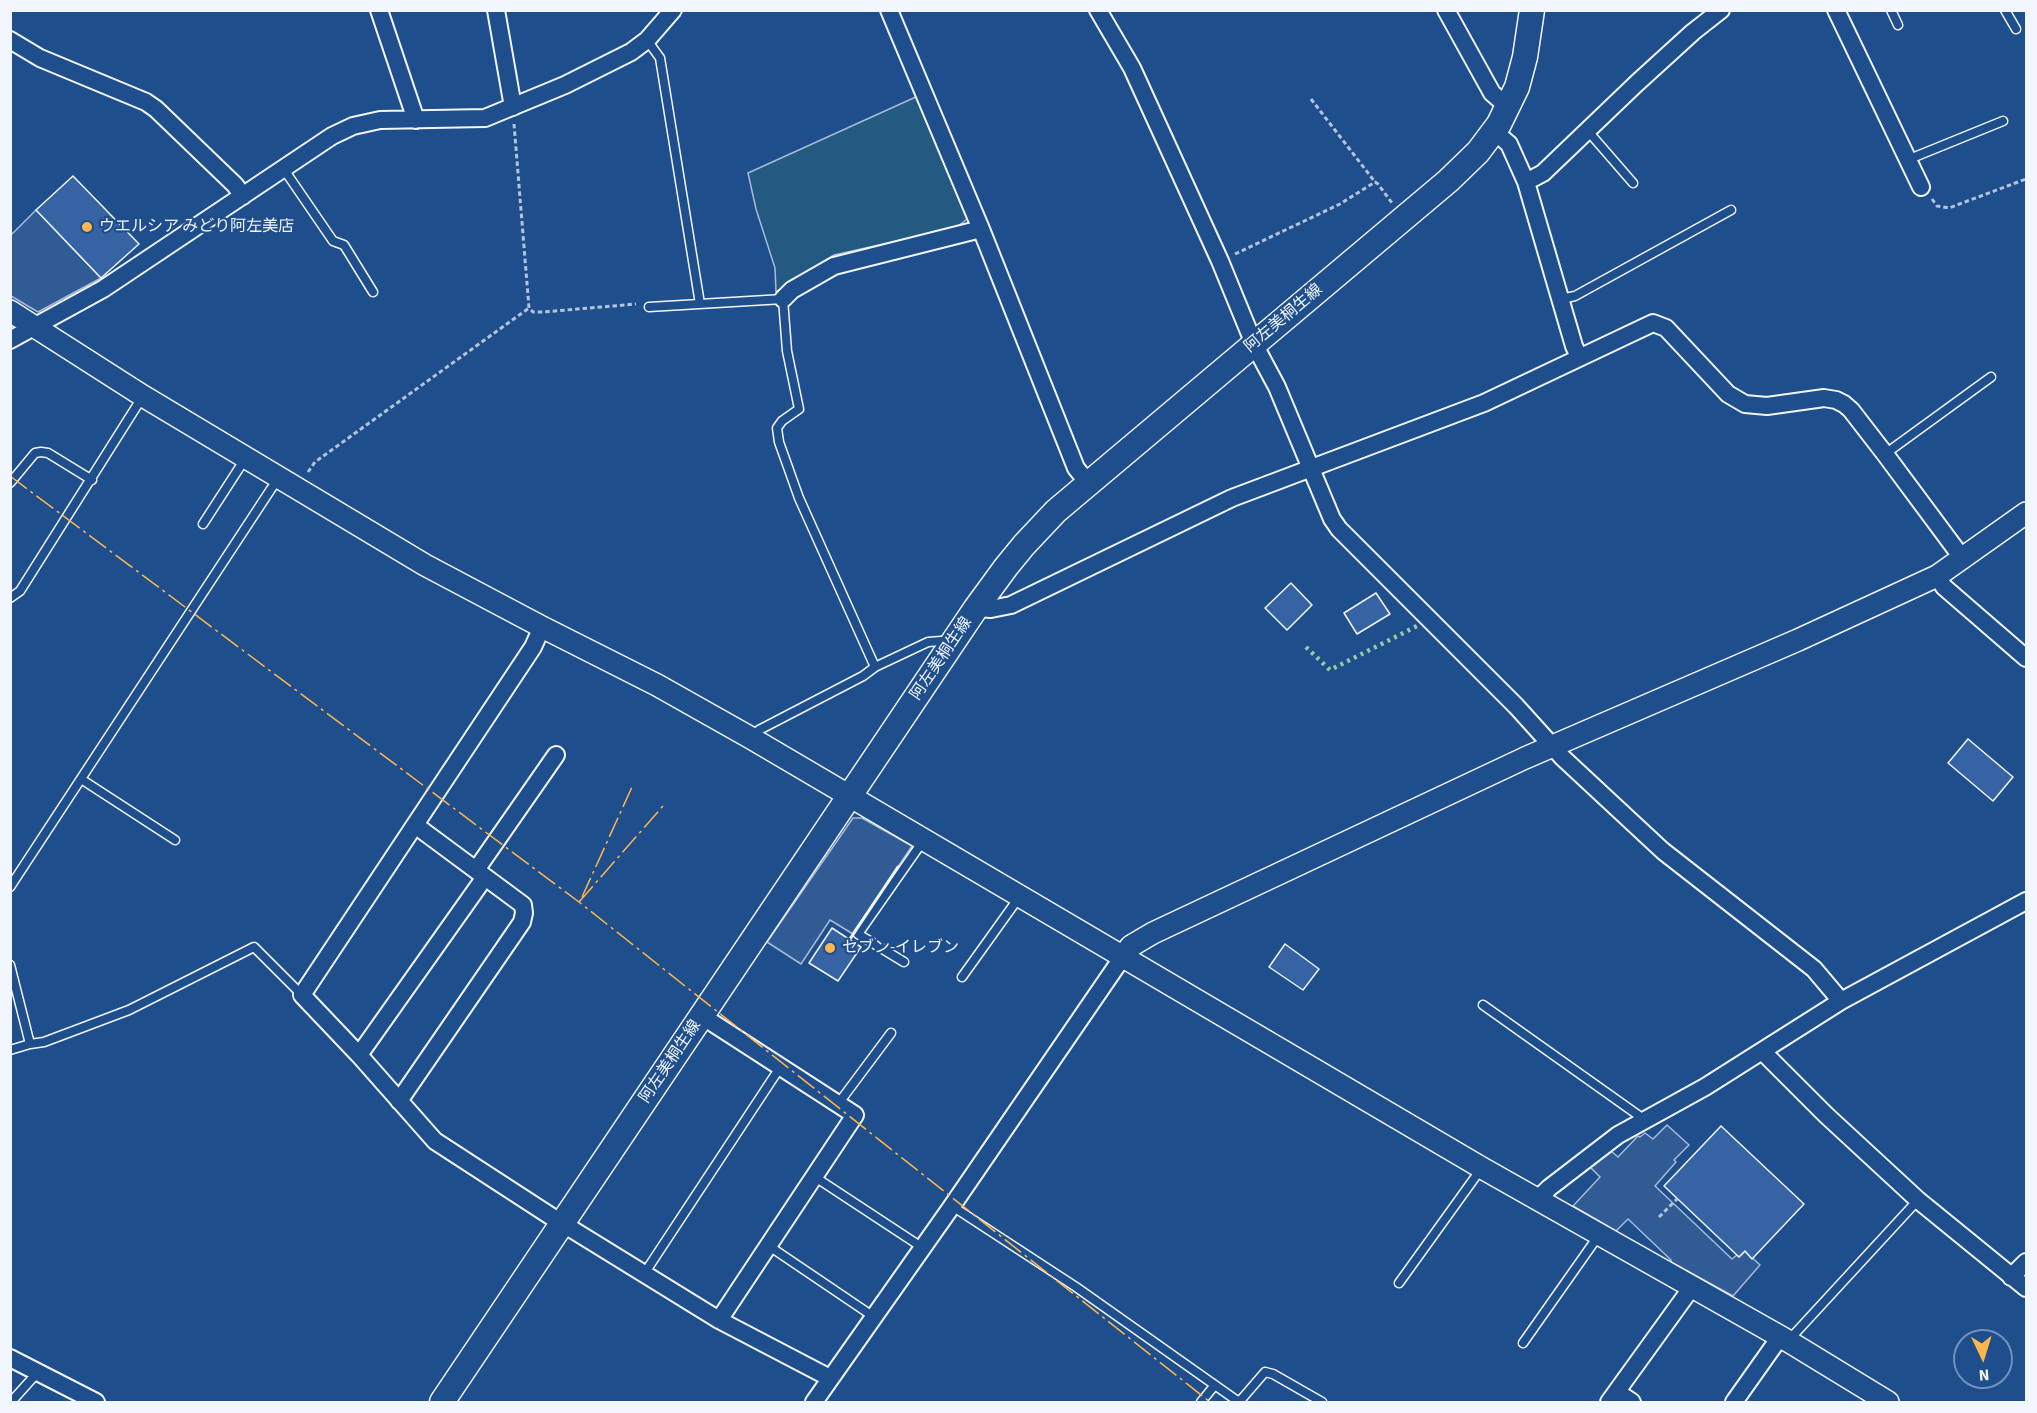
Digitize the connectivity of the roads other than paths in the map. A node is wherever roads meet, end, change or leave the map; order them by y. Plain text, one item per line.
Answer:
1 (379, 10) edge
2 (496, 10) edge
3 (673, 10) edge
4 (889, 10) edge
5 (1098, 10) edge
6 (1446, 10) edge
7 (1532, 10) edge
8 (1721, 10) edge
9 (1836, 10) edge
10 (1891, 10) edge
11 (2005, 10) edge
12 (1898, 25) dead end
13 (2016, 29) dead end
14 (10, 40) edge
15 (647, 40) junction
16 (513, 107) junction
17 (1508, 107) junction
18 (417, 120) junction
19 (2003, 121) dead end
20 (1587, 130) junction
21 (1494, 131) junction
22 (1907, 160) junction
23 (283, 167) junction
24 (1526, 182) junction
25 (1633, 183) dead end
26 (1921, 187) road end
27 (243, 196) junction
28 (1731, 210) dead end
29 (981, 229) junction
30 (373, 292) dead end
31 (783, 299) junction
32 (1561, 299) junction
33 (700, 304) junction
34 (649, 307) road end
35 (10, 311) edge
36 (35, 327) junction
37 (10, 340) edge
38 (1254, 344) junction
39 (1579, 357) junction
40 (1991, 377) dead end
41 (143, 396) junction
42 (1885, 454) junction
43 (246, 457) junction
44 (1311, 468) junction
45 (92, 480) junction
46 (10, 483) edge
47 (289, 483) junction
48 (1088, 483) junction
49 (2026, 513) edge
50 (203, 524) dead end
51 (1963, 559) junction
52 (1937, 576) junction
53 (10, 598) edge
54 (976, 608) junction
55 (542, 627) junction
56 (952, 645) junction
57 (2026, 658) edge
58 (875, 667) junction
59 (751, 738) junction
60 (1553, 745) junction
61 (556, 754) dead end
62 (81, 779) junction
63 (850, 796) junction
64 (415, 825) junction
65 (175, 840) dead end
66 (924, 840) junction
67 (480, 874) junction
68 (10, 887) edge
69 (1020, 896) junction
70 (2026, 901) edge
71 (1122, 958) junction
72 (904, 962) dead end
73 (10, 965) edge
74 (962, 977) dead end
75 (302, 995) junction
76 (1841, 1001) junction
77 (1483, 1005) dead end
78 (702, 1016) junction
79 (891, 1033) dead end
80 (30, 1044) junction
81 (10, 1050) edge
82 (1763, 1052) junction
83 (359, 1055) junction
84 (781, 1066) junction
85 (399, 1101) junction
86 (838, 1104) junction
87 (1645, 1120) junction
88 (1482, 1168) junction
89 (815, 1177) junction
90 (1537, 1200) junction
91 (1918, 1200) junction
92 (952, 1206) junction
93 (564, 1223) junction
94 (1599, 1234) junction
95 (769, 1246) junction
96 (923, 1248) junction
97 (2026, 1262) edge
98 (644, 1274) junction
99 (2011, 1277) junction
100 (1398, 1283) dead end
101 (1692, 1287) junction
102 (2026, 1288) edge
103 (874, 1317) junction
104 (719, 1320) junction
105 (1784, 1339) junction
106 (1523, 1343) dead end
107 (10, 1358) edge
108 (38, 1371) junction
109 (830, 1378) junction
110 (1215, 1385) junction
111 (1613, 1397) edge
112 (11, 1402) edge
113 (96, 1402) edge
114 (442, 1402) edge
115 (814, 1402) edge
116 (1201, 1402) edge
117 (1322, 1402) edge
118 (1632, 1402) edge
119 (1734, 1402) edge
120 (1888, 1402) edge

1 - 18 street
2 - 16 street
3 - 15 street
4 - 29 street
5 - 38 street
6 - 17 street
7 - 17 main road, 阿左美桐生線
8 - 20 street
9 - 22 street
10 - 12 lane
11 - 13 lane
14 - 27 street
15 - 16 street
15 - 33 lane
16 - 18 street
17 - 21 main road, 阿左美桐生線
18 - 23 street
19 - 22 lane
20 - 24 street
20 - 25 lane
21 - 24 street
21 - 38 main road, 阿左美桐生線
22 - 26 street
23 - 27 street
23 - 30 lane
24 - 32 street
27 - 36 street
28 - 32 lane
29 - 31 street
29 - 48 street
31 - 33 lane
31 - 58 lane
32 - 39 street
33 - 34 lane
35 - 36 street
36 - 37 street
36 - 41 street
38 - 44 street
38 - 48 main road, 阿左美桐生線
39 - 42 street
39 - 44 street
40 - 42 lane
41 - 43 street
41 - 45 lane
42 - 51 street
43 - 47 street
43 - 50 lane
44 - 54 street
44 - 60 street
45 - 46 lane
45 - 53 lane
47 - 55 street
47 - 62 lane
48 - 54 main road, 阿左美桐生線
49 - 51 street
51 - 52 street
52 - 57 street
52 - 60 street
54 - 56 main road, 阿左美桐生線
55 - 59 street
55 - 64 street
56 - 58 lane
56 - 63 main road, 阿左美桐生線
58 - 59 lane
59 - 63 street
60 - 71 street
60 - 76 street
61 - 67 street
62 - 65 lane
62 - 68 lane
63 - 66 street
63 - 78 main road, 阿左美桐生線
64 - 67 street
64 - 75 street
66 - 69 street
66 - 72 lane
67 - 83 street
67 - 85 street
69 - 71 street
69 - 74 lane
70 - 76 street
71 - 88 street
71 - 92 street
73 - 80 lane
75 - 80 lane
75 - 83 street
76 - 82 street
77 - 87 lane
78 - 84 street
78 - 93 main road, 阿左美桐生線
79 - 86 lane
80 - 81 lane
82 - 87 street
82 - 91 street
83 - 85 street
84 - 86 street
84 - 98 lane
85 - 93 street
86 - 89 street
87 - 90 street
88 - 90 street
88 - 100 lane
89 - 95 street
89 - 96 lane
90 - 94 street
91 - 99 street
91 - 105 lane
92 - 96 street
92 - 110 lane
93 - 98 street
93 - 114 main road, 阿左美桐生線
94 - 101 street
94 - 106 lane
95 - 103 lane
95 - 104 street
96 - 103 street
97 - 99 street
98 - 104 street
99 - 102 street
101 - 105 street
101 - 111 street
103 - 109 street
104 - 109 street
105 - 119 street
105 - 120 street
107 - 108 street
108 - 112 lane
108 - 113 street
109 - 115 street
110 - 116 lane
110 - 117 lane
111 - 118 street

